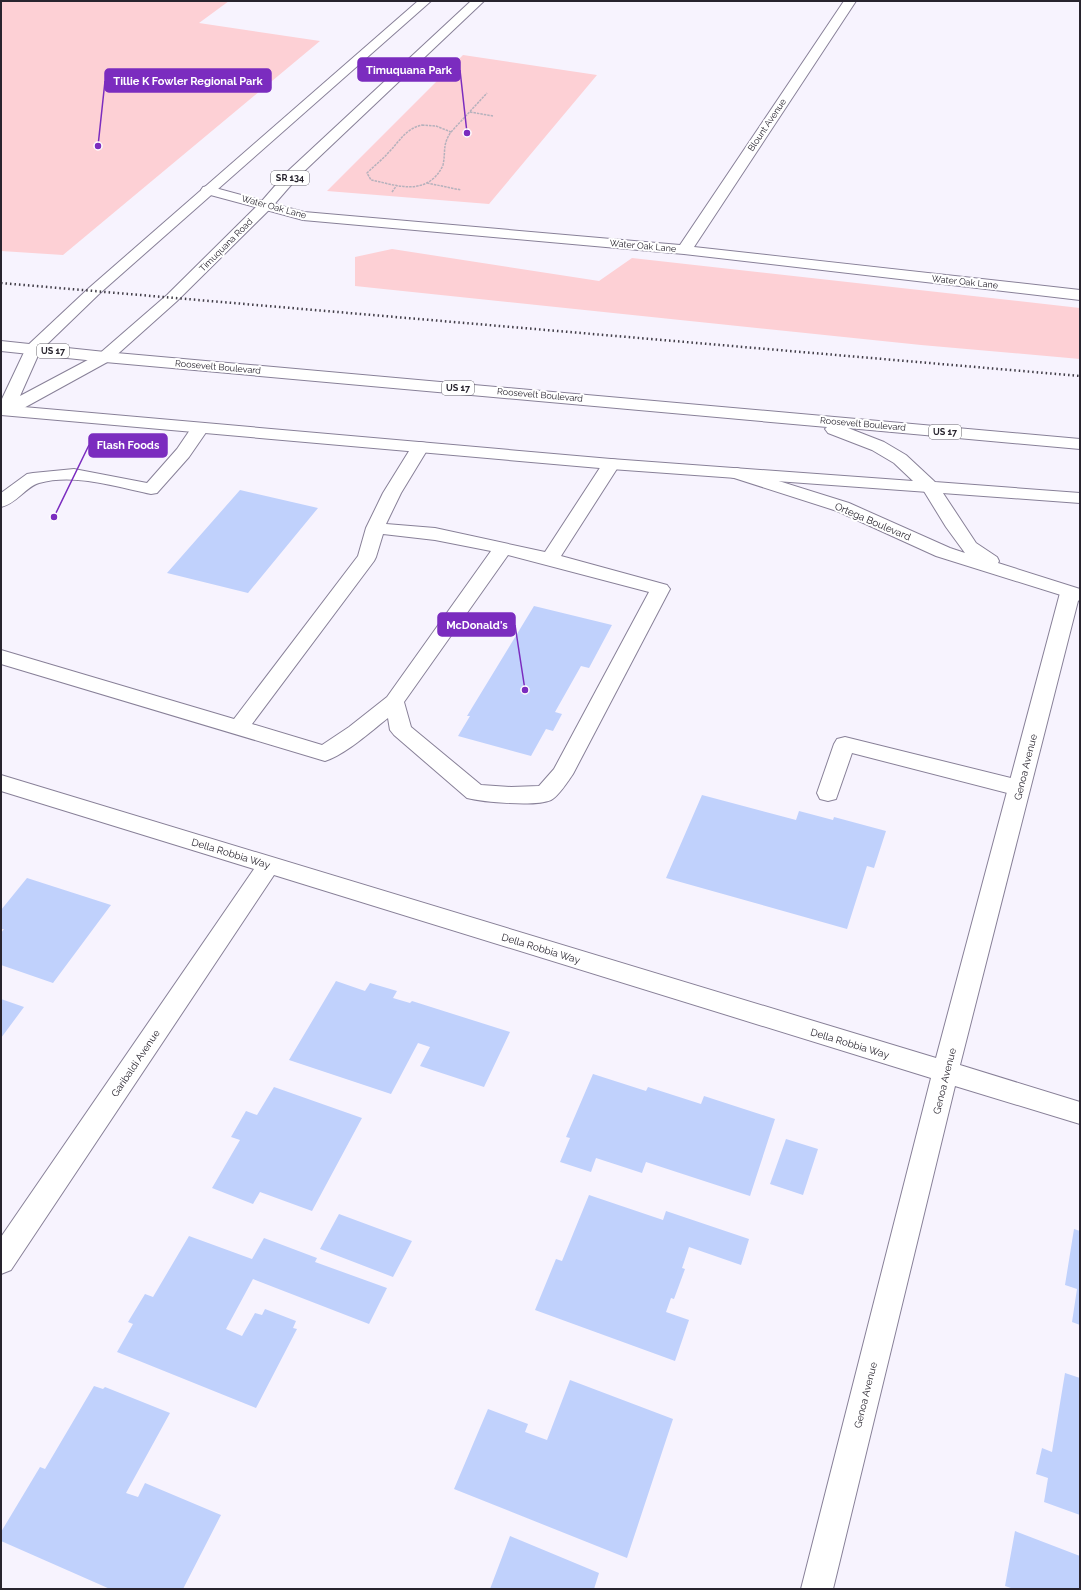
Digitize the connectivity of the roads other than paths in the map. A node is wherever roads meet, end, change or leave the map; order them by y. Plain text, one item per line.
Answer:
1 (425, 1) edge
2 (478, 1) edge
3 (850, 1) edge
4 (208, 190) junction
5 (266, 205) junction
6 (684, 250) junction
7 (1080, 295) edge
8 (1, 346) edge
9 (33, 349) junction
10 (105, 357) junction
11 (2, 412) edge
12 (811, 419) junction
13 (200, 428) junction
14 (1080, 444) edge
15 (420, 447) junction
16 (611, 464) junction
17 (737, 473) junction
18 (931, 488) junction
19 (1080, 498) edge
20 (1, 502) edge
21 (375, 528) junction
22 (503, 548) junction
23 (550, 559) junction
24 (1008, 573) junction
25 (1077, 588) edge
26 (1, 656) edge
27 (394, 702) junction
28 (238, 728) junction
29 (1, 783) edge
30 (1019, 788) junction
31 (828, 793) dead end
32 (269, 865) junction
33 (946, 1072) junction
34 (1080, 1113) edge
35 (1, 1261) edge
36 (817, 1589) edge

1 - 4 main road
2 - 5 main road, Timuquana Road / SR 134
3 - 6 main road, Blount Avenue
4 - 5 main road, Water Oak Lane
4 - 9 main road
5 - 6 main road, Water Oak Lane
5 - 10 main road, Timuquana Road / SR 134
6 - 7 main road, Water Oak Lane
8 - 9 main road, Roosevelt Boulevard / US 17
9 - 10 main road, Roosevelt Boulevard / US 17
9 - 11 main road
10 - 11 main road, Timuquana Road / SR 134
10 - 12 main road, Roosevelt Boulevard / US 17
11 - 13 main road
12 - 14 main road, Roosevelt Boulevard / US 17
12 - 18 main road, Ortega Boulevard
13 - 15 main road
13 - 20 main road
15 - 16 main road
15 - 21 main road
16 - 17 main road
16 - 23 main road
17 - 18 main road
17 - 24 main road, Ortega Boulevard
18 - 19 main road
18 - 24 main road, Ortega Boulevard
21 - 22 main road
21 - 28 main road
22 - 23 main road
22 - 27 main road
23 - 27 main road
24 - 25 main road, Ortega Boulevard
25 - 30 main road, Genoa Avenue
26 - 28 main road
27 - 28 main road
29 - 32 main road, Della Robbia Way
30 - 31 main road
30 - 33 main road, Genoa Avenue
32 - 33 main road, Della Robbia Way
32 - 35 main road, Garibaldi Avenue
33 - 34 main road, Della Robbia Way
33 - 36 main road, Genoa Avenue

